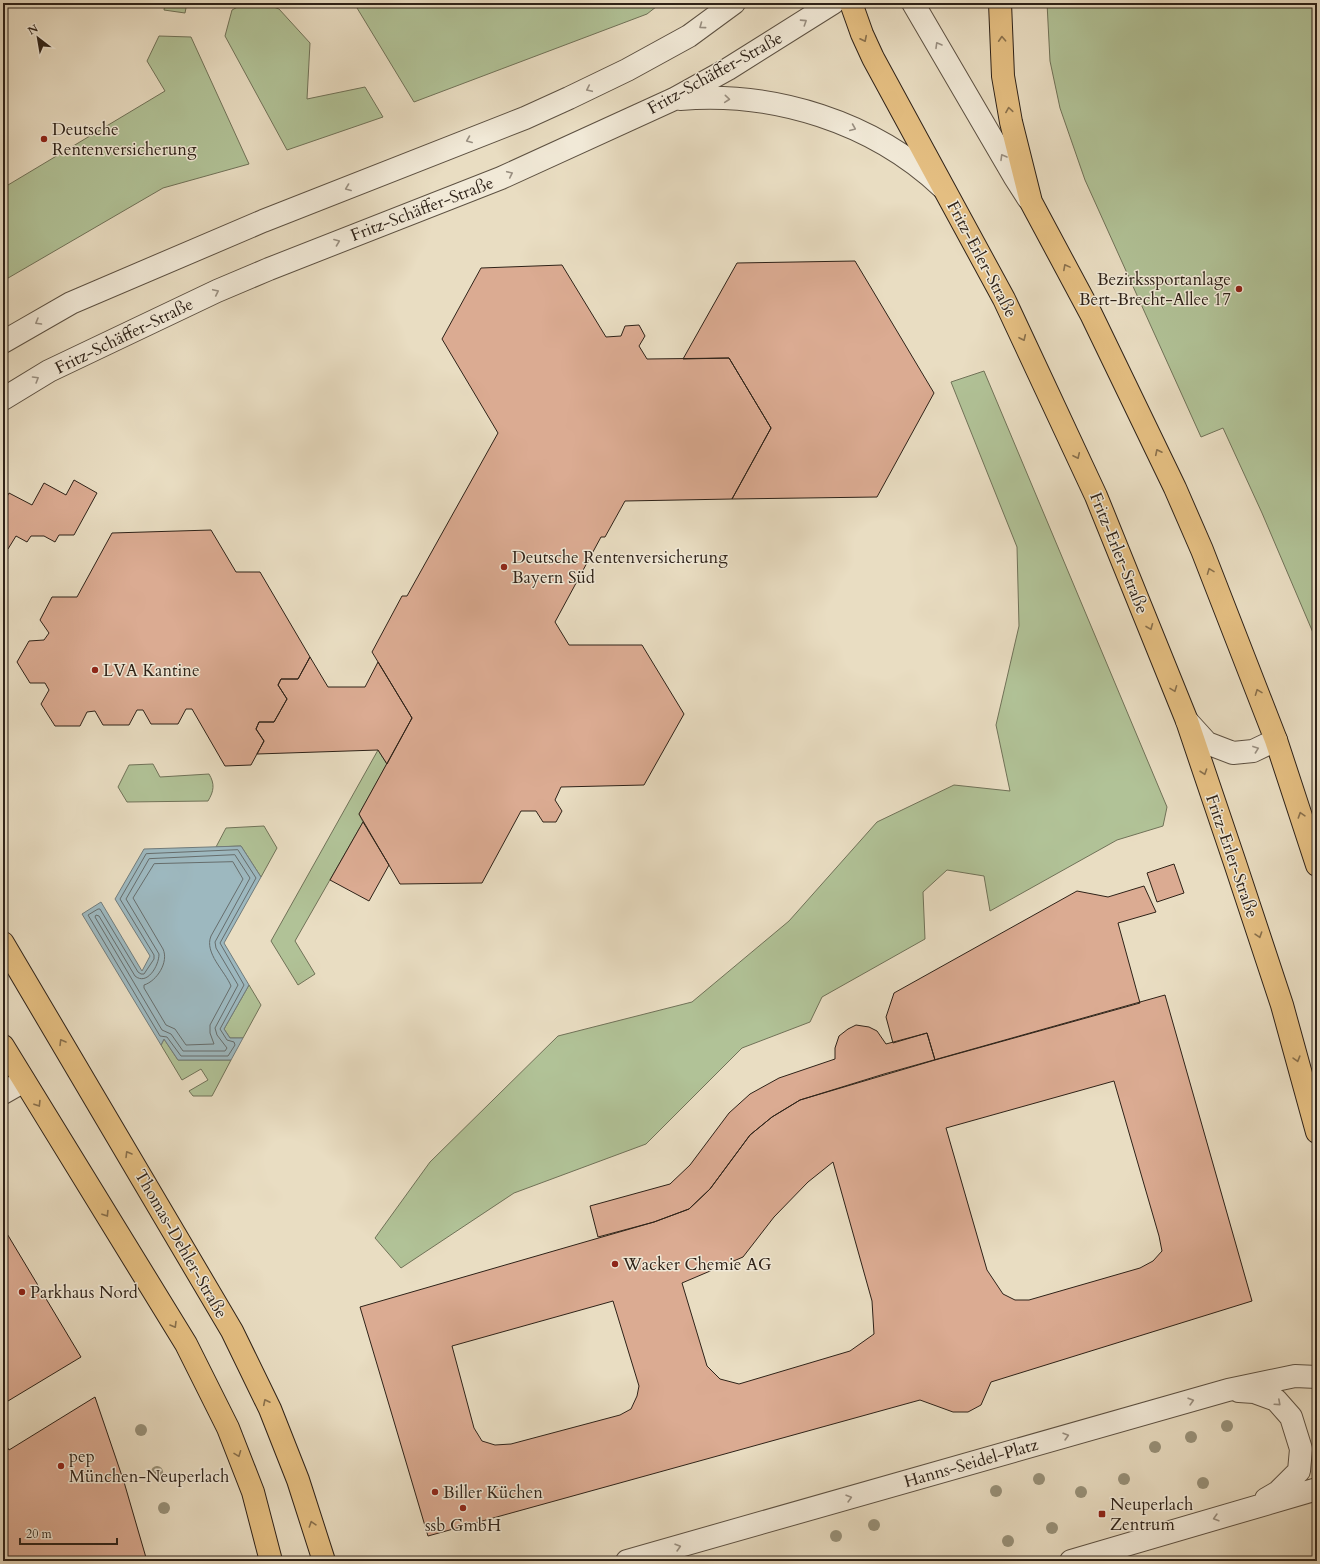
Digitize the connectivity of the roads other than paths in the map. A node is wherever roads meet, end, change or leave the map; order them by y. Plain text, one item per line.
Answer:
1 (734, 3) edge
2 (833, 3) edge
3 (851, 3) edge
4 (913, 3) edge
5 (1000, 3) edge
6 (674, 99) junction
7 (947, 192) junction
8 (1031, 202) junction
9 (3, 342) edge
10 (3, 399) edge
11 (1187, 721) junction
12 (1276, 740) junction
13 (1317, 865) edge
14 (3, 943) edge
15 (3, 1046) edge
16 (24, 1081) junction
17 (3, 1092) edge
18 (1317, 1132) edge
19 (1317, 1377) edge
20 (1228, 1390) junction
21 (1317, 1489) edge
22 (1254, 1507) junction
23 (271, 1561) edge
24 (324, 1561) edge
25 (627, 1561) edge
26 (1071, 1561) edge

1 -> 9 street
6 -> 2 street, Fritz-Schäffer-Straße
3 -> 7 main road, Fritz-Erler-Straße
8 -> 4 street
8 -> 5 main road
6 -> 7 street
10 -> 6 street, Fritz-Schäffer-Straße
7 -> 11 main road, Fritz-Erler-Straße
12 -> 8 main road
11 -> 12 street
11 -> 18 main road, Fritz-Erler-Straße
13 -> 12 main road
24 -> 14 main road, Thomas-Dehler-Straße
15 - 16 main road
16 - 17 street
16 -> 23 main road
19 - 20 street, Hanns-Seidel-Platz
20 -> 22 street
25 -> 20 street, Hanns-Seidel-Platz
21 - 22 street
22 -> 26 street

